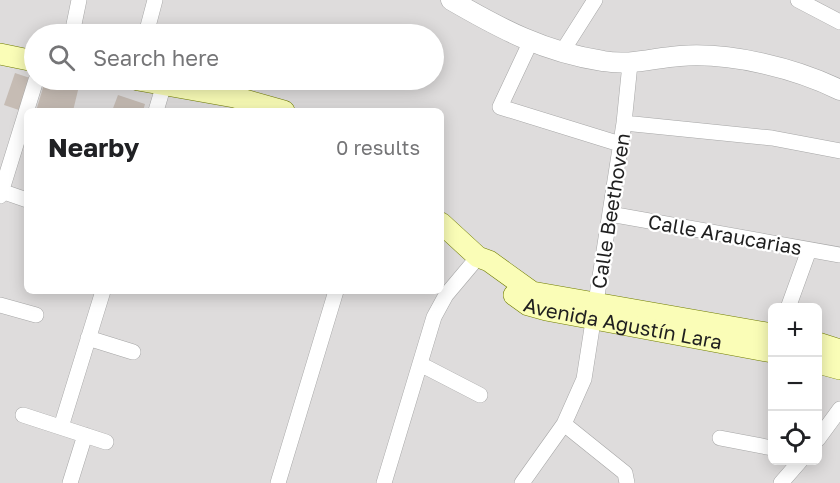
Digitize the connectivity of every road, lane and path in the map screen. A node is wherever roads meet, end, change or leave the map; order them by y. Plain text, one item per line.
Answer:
1 (79, 0) edge
2 (155, 0) edge
3 (595, 0) edge
4 (798, 0) edge
5 (463, 3) edge
6 (840, 22) edge
7 (74, 24) edge
8 (149, 24) edge
9 (530, 43) junction
10 (562, 52) junction
11 (0, 54) edge
12 (24, 60) edge
13 (630, 64) junction
14 (33, 90) edge
15 (162, 90) edge
16 (196, 90) edge
17 (840, 90) edge
18 (29, 108) edge
19 (157, 108) edge
20 (273, 108) edge
21 (624, 123) junction
22 (24, 125) edge
23 (620, 144) junction
24 (840, 152) edge
25 (1, 194) edge
26 (24, 199) edge
27 (610, 214) junction
28 (444, 226) edge
29 (809, 250) junction
30 (840, 255) edge
31 (478, 256) junction
32 (102, 294) edge
33 (335, 294) edge
34 (790, 303) edge
35 (0, 304) edge
36 (595, 309) junction
37 (36, 315) dead end
38 (768, 333) edge
39 (88, 338) junction
40 (822, 344) edge
41 (840, 350) edge
42 (768, 351) edge
43 (133, 352) dead end
44 (420, 364) junction
45 (822, 364) edge
46 (840, 369) edge
47 (480, 395) dead end
48 (840, 410) edge
49 (22, 415) dead end
50 (564, 424) junction
51 (61, 427) junction
52 (822, 434) edge
53 (85, 435) junction
54 (720, 438) dead end
55 (106, 441) dead end
56 (768, 447) edge
57 (797, 465) edge
58 (70, 483) edge
59 (278, 483) edge
60 (384, 483) edge
61 (522, 483) edge
62 (627, 483) edge
63 (782, 483) edge

1 - 7 street
2 - 8 street
3 - 10 street
4 - 6 street
5 - 9 street
9 - 10 street
9 - 23 street
10 - 13 street
11 - 12 main road
13 - 17 street
13 - 21 street, Calle Beethoven
14 - 18 street
15 - 19 street
16 - 20 main road
21 - 23 street, Calle Beethoven
21 - 24 street
22 - 25 street
23 - 27 street, Calle Beethoven
25 - 26 street
27 - 29 street, Calle Araucarias
27 - 36 street, Calle Beethoven
28 - 31 main road, Avenida Agustín Lara
29 - 30 street, Calle Araucarias
29 - 34 street
31 - 36 main road, Avenida Agustín Lara
31 - 44 street
32 - 39 street
33 - 59 street
35 - 37 street
36 - 38 main road, Avenida Agustín Lara
36 - 42 main road, Avenida Agustín Lara
36 - 50 street, Calle Beethoven
39 - 43 street
39 - 51 street
40 - 41 main road
44 - 47 street
44 - 60 street
45 - 46 main road
48 - 52 street
49 - 51 street
50 - 61 street, Calle Beethoven
50 - 62 street
51 - 53 street
53 - 55 street
53 - 58 street
54 - 56 street
57 - 63 street

